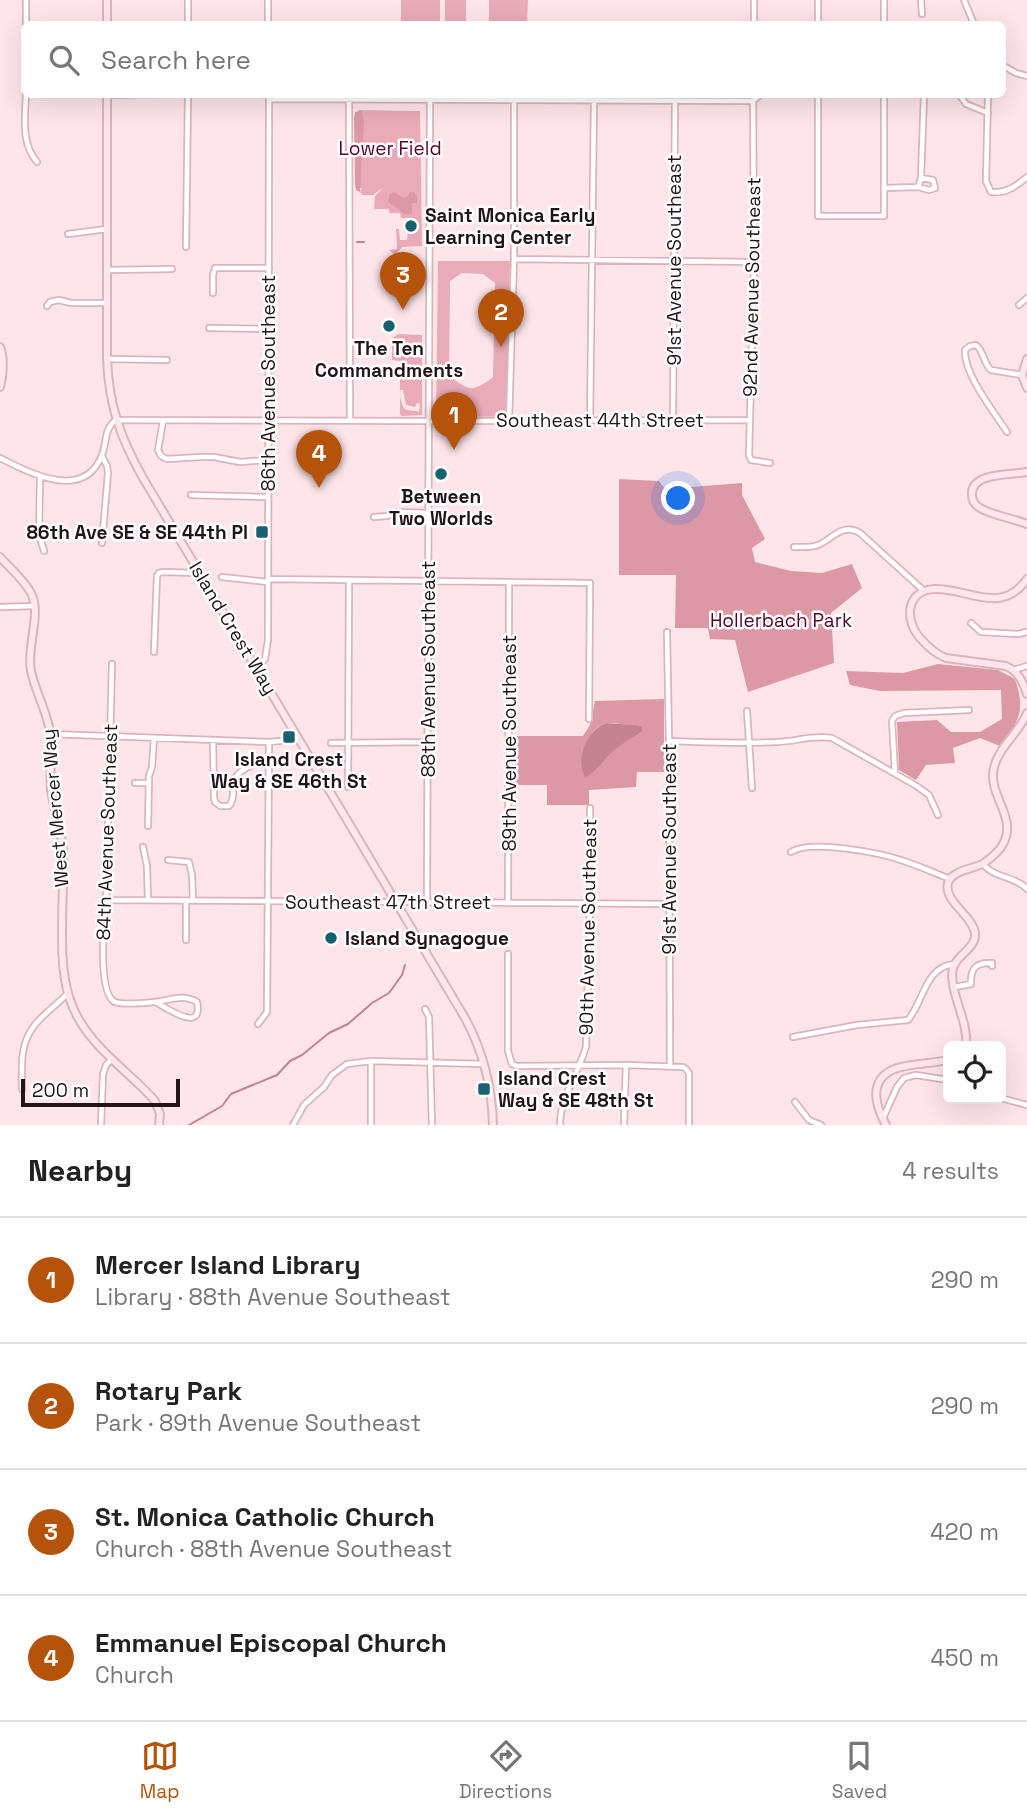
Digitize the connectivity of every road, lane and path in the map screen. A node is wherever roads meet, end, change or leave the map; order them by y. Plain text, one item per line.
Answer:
1 (26, 0) edge
2 (107, 0) edge
3 (188, 0) edge
4 (268, 0) edge
5 (754, 0) edge
6 (818, 0) edge
7 (884, 0) edge
8 (921, 0) edge
9 (964, 0) edge
10 (922, 14) dead end
11 (26, 21) edge
12 (107, 21) edge
13 (188, 21) edge
14 (268, 21) edge
15 (754, 21) edge
16 (818, 21) edge
17 (884, 21) edge
18 (973, 21) edge
19 (1006, 67) edge
20 (1027, 76) edge
21 (26, 98) edge
22 (107, 98) edge
23 (188, 98) edge
24 (269, 98) edge
25 (349, 98) joint
26 (754, 98) edge
27 (818, 98) edge
28 (884, 98) edge
29 (924, 98) edge
30 (962, 98) edge
31 (988, 98) edge
32 (430, 99) junction
33 (514, 100) junction
34 (594, 101) junction
35 (675, 101) junction
36 (988, 113) junction
37 (37, 162) dead end
38 (1027, 177) edge
39 (921, 178) junction
40 (918, 187) junction
41 (884, 188) junction
42 (107, 229) junction
43 (68, 234) dead end
44 (186, 247) dead end
45 (514, 259) junction
46 (592, 260) junction
47 (674, 261) junction
48 (754, 262) junction
49 (269, 268) junction
50 (107, 270) junction
51 (172, 270) dead end
52 (213, 293) dead end
53 (1027, 298) edge
54 (107, 303) junction
55 (1019, 305) dead end
56 (47, 306) dead end
57 (209, 328) dead end
58 (269, 329) junction
59 (0, 347) edge
60 (107, 359) junction
61 (1027, 359) edge
62 (167, 360) dead end
63 (1022, 374) junction
64 (0, 387) edge
65 (1027, 388) edge
66 (116, 420) junction
67 (350, 420) junction
68 (590, 420) junction
69 (673, 420) junction
70 (749, 420) junction
71 (163, 421) junction
72 (268, 421) junction
73 (428, 421) junction
74 (509, 421) junction
75 (1007, 432) dead end
76 (102, 456) junction
77 (0, 458) edge
78 (268, 460) junction
79 (771, 463) dead end
80 (1027, 472) edge
81 (40, 477) junction
82 (191, 495) dead end
83 (268, 497) junction
84 (428, 513) junction
85 (374, 517) dead end
86 (1027, 524) edge
87 (102, 543) dead end
88 (794, 548) dead end
89 (44, 551) dead end
90 (0, 557) edge
91 (200, 573) junction
92 (222, 577) dead end
93 (1027, 579) edge
94 (268, 580) junction
95 (349, 580) junction
96 (429, 582) junction
97 (509, 582) junction
98 (924, 591) junction
99 (35, 606) junction
100 (0, 607) edge
101 (971, 623) dead end
102 (667, 632) dead end
103 (1027, 632) edge
104 (154, 652) dead end
105 (112, 664) dead end
106 (1027, 666) edge
107 (256, 668) junction
108 (1014, 670) junction
109 (1027, 694) edge
110 (969, 710) dead end
111 (747, 711) dead end
112 (1027, 713) edge
113 (589, 719) dead end
114 (51, 734) junction
115 (110, 736) junction
116 (298, 736) junction
117 (154, 738) junction
118 (213, 741) junction
119 (669, 741) junction
120 (269, 742) junction
121 (428, 742) junction
122 (331, 743) dead end
123 (348, 743) junction
124 (750, 743) junction
125 (268, 758) junction
126 (895, 774) junction
127 (135, 783) dead end
128 (149, 783) junction
129 (348, 787) dead end
130 (752, 788) dead end
131 (149, 802) junction
132 (141, 806) dead end
133 (590, 808) dead end
134 (938, 815) dead end
135 (148, 826) dead end
136 (143, 847) dead end
137 (791, 852) dead end
138 (167, 859) dead end
139 (983, 863) junction
140 (950, 879) junction
141 (1027, 889) edge
142 (106, 900) junction
143 (148, 900) junction
144 (186, 901) junction
145 (193, 901) junction
146 (268, 901) junction
147 (428, 902) junction
148 (397, 903) junction
149 (508, 903) junction
150 (590, 904) junction
151 (669, 904) junction
152 (186, 940) dead end
153 (508, 954) dead end
154 (955, 964) junction
155 (992, 966) dead end
156 (955, 987) junction
157 (68, 993) junction
158 (156, 1002) junction
159 (425, 1009) dead end
160 (258, 1024) dead end
161 (793, 1037) dead end
162 (966, 1041) edge
163 (112, 1059) junction
164 (371, 1061) junction
165 (943, 1061) edge
166 (431, 1062) junction
167 (484, 1064) junction
168 (579, 1065) junction
169 (626, 1065) junction
170 (670, 1066) junction
171 (943, 1079) edge
172 (22, 1089) dead end
173 (1006, 1099) edge
174 (794, 1102) dead end
175 (1027, 1105) edge
176 (884, 1122) edge
177 (101, 1125) edge
178 (159, 1125) edge
179 (293, 1125) edge
180 (371, 1125) edge
181 (432, 1125) edge
182 (493, 1125) edge
183 (560, 1125) edge
184 (624, 1125) edge
185 (688, 1125) edge
186 (821, 1125) edge

1 - 11 street
2 - 12 street
3 - 13 street
4 - 14 street
5 - 15 street
6 - 16 street
7 - 17 street
8 - 10 street
9 - 18 street
19 - 20 street
21 - 37 street
22 - 42 street, Island Crest Way
23 - 44 street
24 - 49 street, 86th Avenue Southeast
25 - 32 street
25 - 67 street
26 - 35 street
26 - 48 street, 92nd Avenue Southeast
27 - 41 street
28 - 41 street
29 - 39 street
30 - 36 street
31 - 36 street
32 - 33 street
32 - 73 street, 88th Avenue Southeast
33 - 34 street
33 - 45 street
34 - 35 street
34 - 46 street
35 - 47 street, 91st Avenue Southeast
36 - 38 street
39 - 40 street
39 - 40 street
40 - 41 street
42 - 43 street
42 - 50 street, Island Crest Way
45 - 46 street
45 - 74 street
46 - 47 street
46 - 68 street
47 - 48 street
47 - 69 street, 91st Avenue Southeast
48 - 70 street, 92nd Avenue Southeast
49 - 52 street
49 - 58 street, 86th Avenue Southeast
50 - 51 street
50 - 54 street, Island Crest Way
53 - 55 street
54 - 56 street
54 - 60 street, Island Crest Way
57 - 58 street
58 - 72 street, 86th Avenue Southeast
59 - 64 street
60 - 62 street
60 - 66 street, Island Crest Way
61 - 63 street
63 - 65 street
63 - 75 street
66 - 71 street, Southeast 44th Street
66 - 76 street
66 - 91 street, Island Crest Way
67 - 72 street, Southeast 44th Street
67 - 73 street, Southeast 44th Street
68 - 69 street, Southeast 44th Street
68 - 74 street, Southeast 44th Street
69 - 70 street, Southeast 44th Street
70 - 79 street, 92nd Avenue Southeast
71 - 72 street, Southeast 44th Street
71 - 78 street
72 - 78 street, 86th Avenue Southeast
73 - 74 street, Southeast 44th Street
73 - 84 street, 88th Avenue Southeast
76 - 81 street
76 - 87 street
77 - 81 street
78 - 83 street, 86th Avenue Southeast
80 - 86 street
81 - 89 street
82 - 83 street
83 - 94 street, 86th Avenue Southeast
84 - 85 street
84 - 96 street, 88th Avenue Southeast
88 - 98 street
90 - 99 street
91 - 104 street
91 - 107 street, Island Crest Way
92 - 94 street
93 - 98 street
94 - 95 street
94 - 107 street, 86th Avenue Southeast
95 - 96 street
95 - 123 street
96 - 97 street
96 - 121 street, 88th Avenue Southeast
97 - 113 street
97 - 149 street, 89th Avenue Southeast
98 - 108 street
99 - 100 street
99 - 114 street, West Mercer Way
101 - 103 street
102 - 119 street, 91st Avenue Southeast
105 - 115 street, 84th Avenue Southeast
106 - 108 street
107 - 116 street, Island Crest Way
108 - 109 street
110 - 126 street
111 - 124 street
112 - 139 street
114 - 115 street
114 - 157 street, West Mercer Way
115 - 117 street
115 - 142 street, 84th Avenue Southeast
116 - 120 street
116 - 148 street, Island Crest Way
117 - 118 street
117 - 128 street
118 - 120 street
118 - 125 street
119 - 124 street
119 - 151 street, 91st Avenue Southeast
120 - 125 street
121 - 123 street
121 - 147 street, 88th Avenue Southeast
122 - 123 street
123 - 129 street
124 - 126 street
124 - 130 street
125 - 146 street
126 - 134 street
127 - 128 street
128 - 131 street
131 - 132 street
131 - 135 street
133 - 150 street, 90th Avenue Southeast
136 - 143 street
137 - 140 street
138 - 145 street
139 - 140 street
139 - 141 street
140 - 154 street
142 - 143 street, Southeast 47th Street
142 - 158 street, 84th Avenue Southeast
143 - 144 street, Southeast 47th Street
144 - 145 street, Southeast 47th Street
144 - 152 street
145 - 146 street, Southeast 47th Street
146 - 148 street, Southeast 47th Street
146 - 160 street
147 - 148 street, Southeast 47th Street
147 - 149 street, Southeast 47th Street
148 - 167 street, Island Crest Way
149 - 150 street, Southeast 47th Street
150 - 151 street, Southeast 47th Street
150 - 168 street, 90th Avenue Southeast
151 - 170 street, 91st Avenue Southeast
153 - 168 street
154 - 156 street
154 - 161 street
155 - 156 street
156 - 162 street
157 - 163 street, West Mercer Way
157 - 172 street
158 - 158 street
159 - 166 street
163 - 177 street
163 - 178 street, West Mercer Way
164 - 166 street
164 - 179 street
164 - 180 street
165 - 176 street
166 - 167 street
166 - 181 street
167 - 182 street, Island Crest Way
168 - 169 street
168 - 183 street, 90th Avenue Southeast
169 - 170 street
169 - 184 street
170 - 185 street
171 - 176 street
173 - 175 street
174 - 186 street

